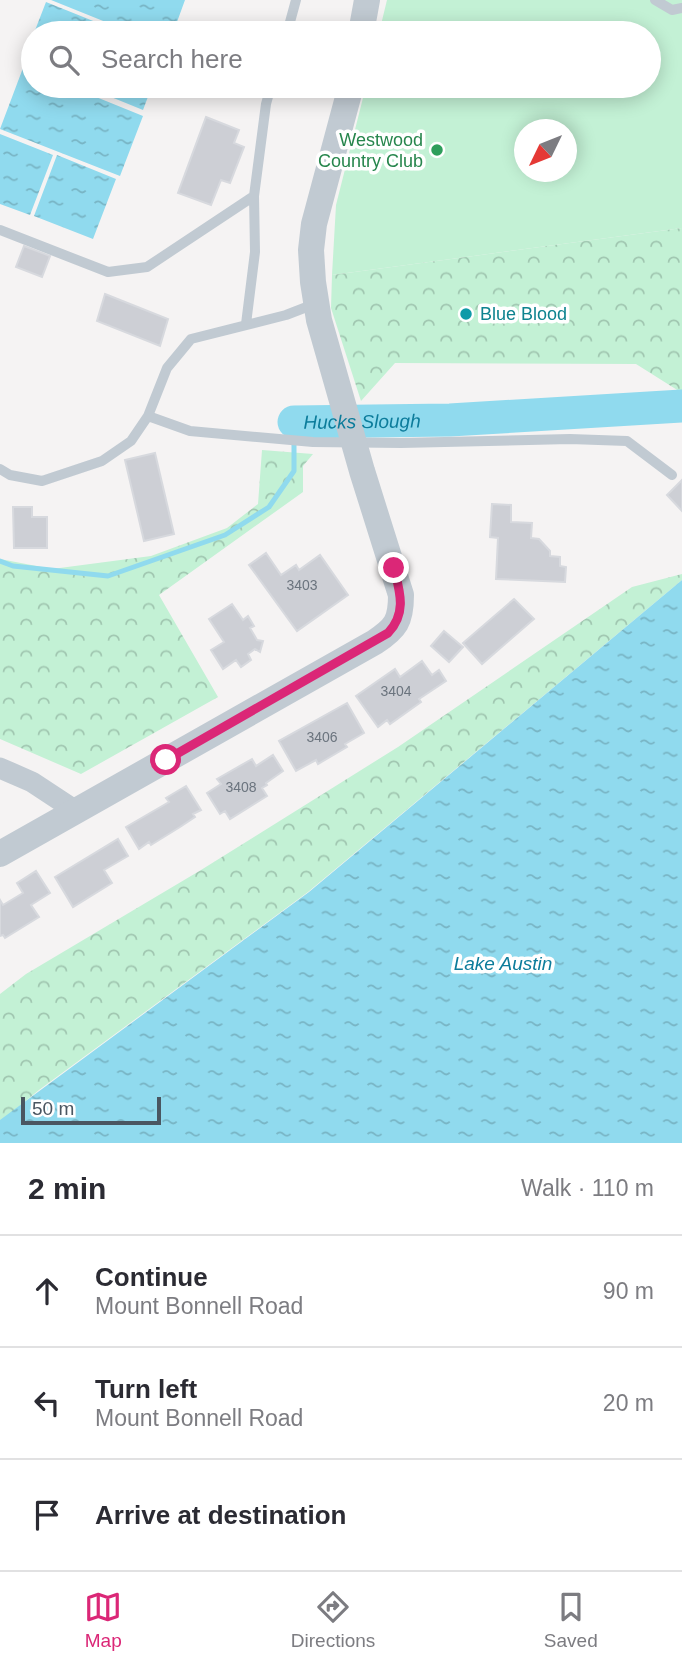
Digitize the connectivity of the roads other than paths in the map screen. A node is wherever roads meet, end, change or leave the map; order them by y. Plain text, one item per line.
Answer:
1 (296, 0) edge
2 (367, 0) edge
3 (655, 0) edge
4 (682, 8) edge
5 (290, 21) edge
6 (363, 21) edge
7 (268, 98) edge
8 (348, 98) edge
9 (254, 196) junction
10 (0, 230) edge
11 (317, 303) junction
12 (246, 324) junction
13 (148, 416) junction
14 (0, 469) edge
15 (672, 475) dead end
16 (0, 768) edge
17 (76, 811) junction
18 (0, 854) edge

1 - 5 lane
2 - 6 street
3 - 4 lane
7 - 9 lane
8 - 11 street
9 - 10 lane
9 - 12 lane
11 - 12 lane
11 - 17 street
12 - 13 lane
13 - 14 lane
13 - 15 lane
16 - 17 street
17 - 18 street

